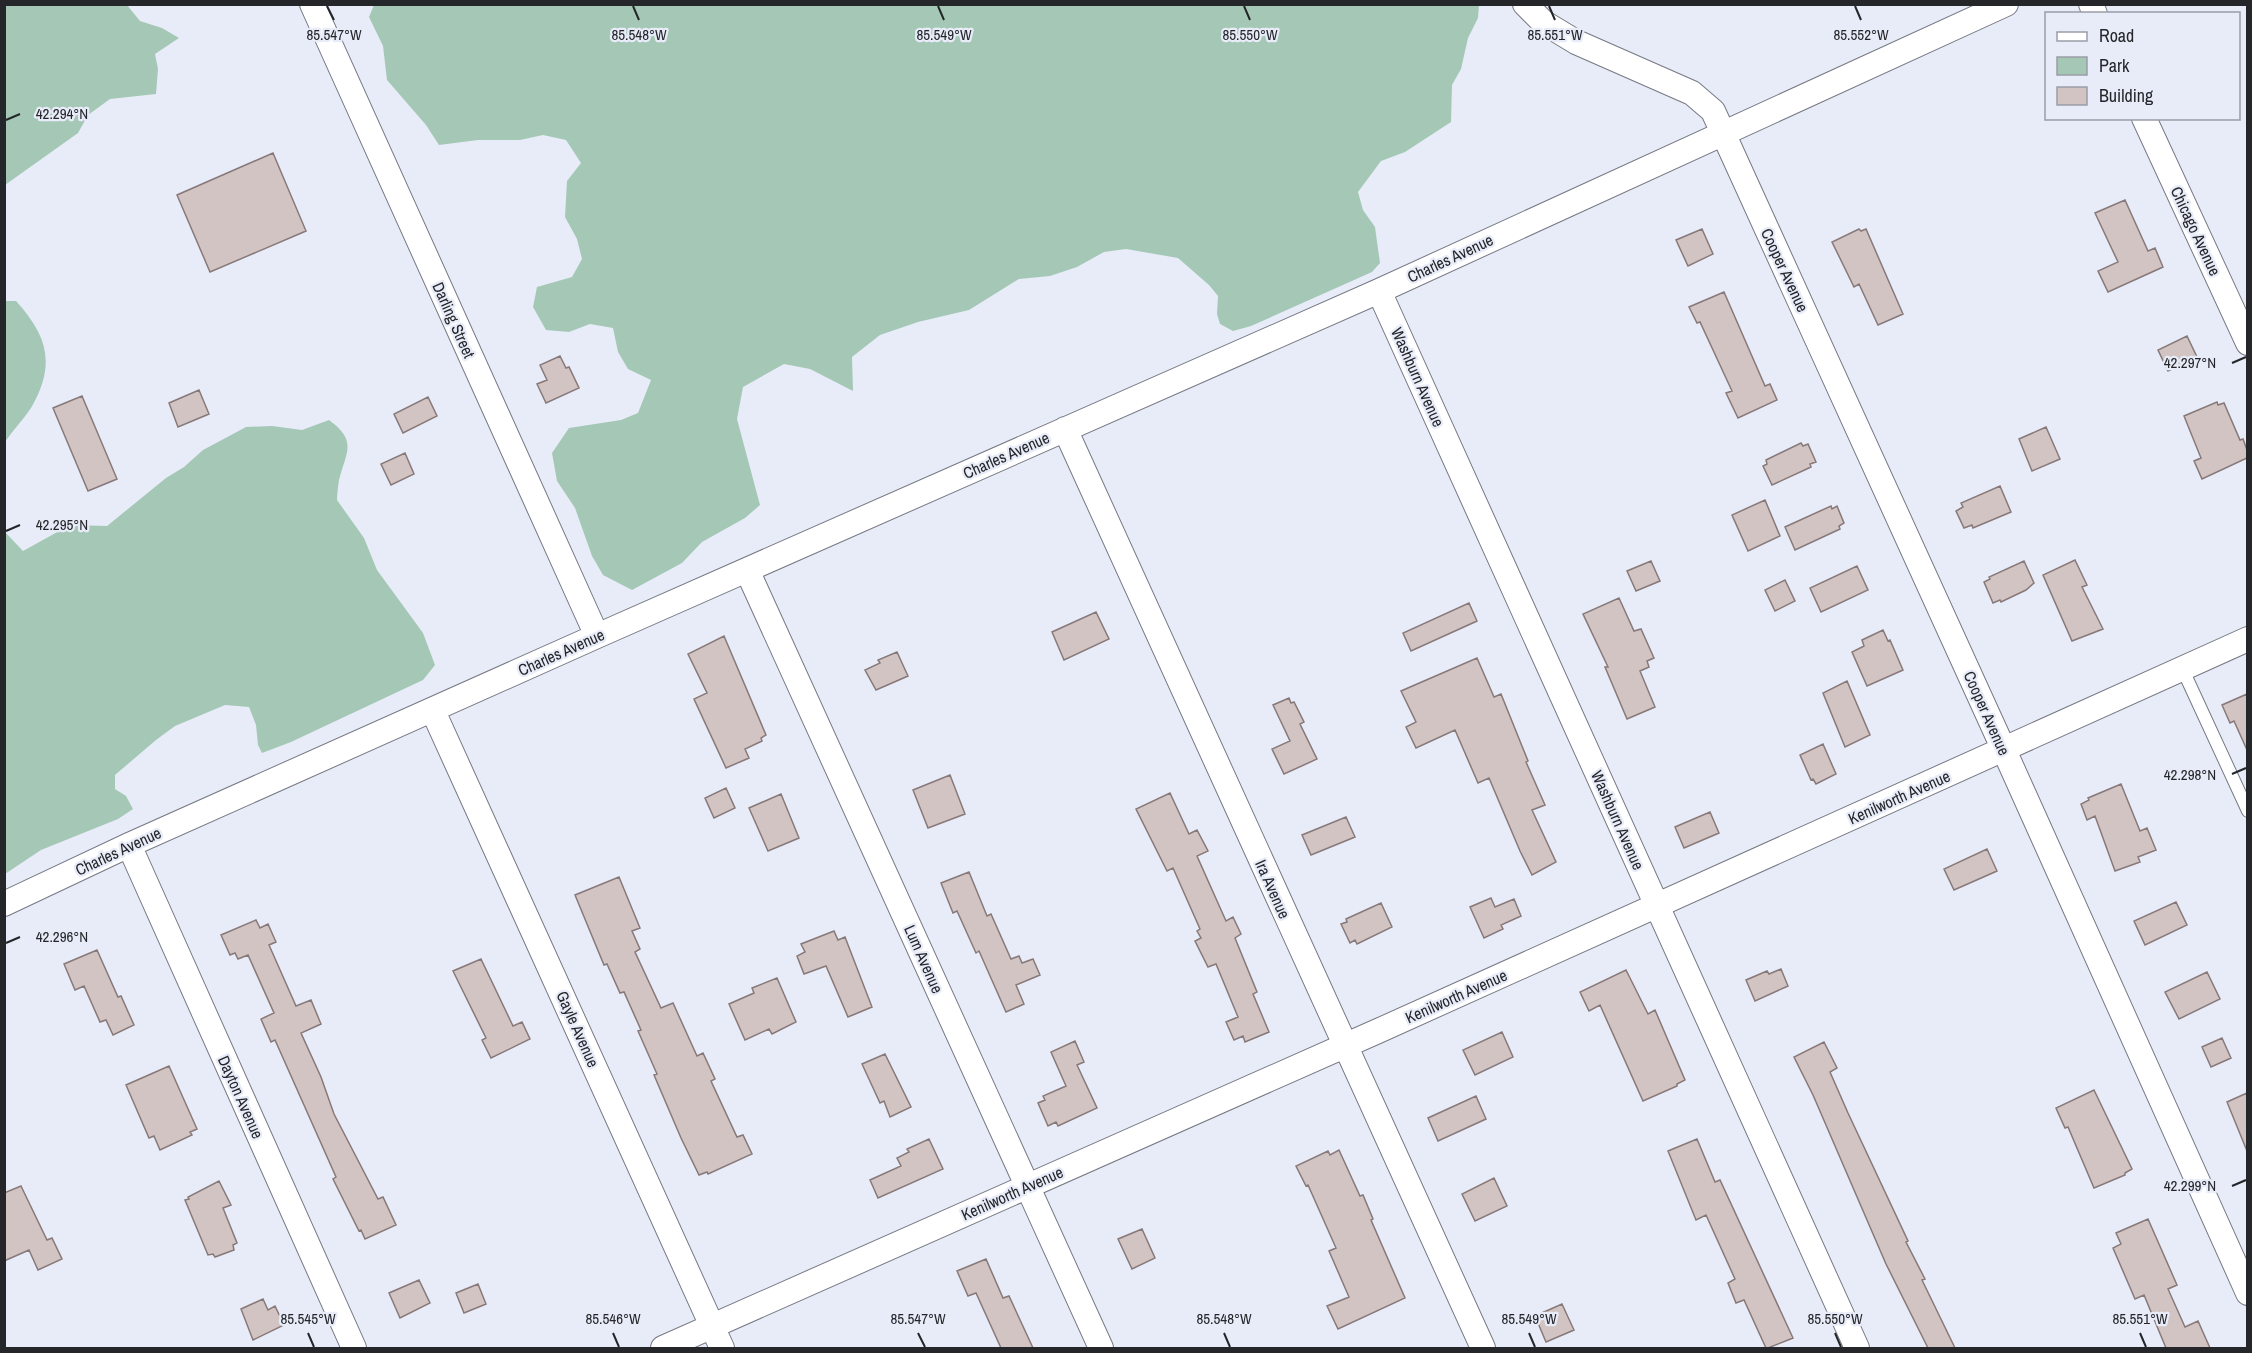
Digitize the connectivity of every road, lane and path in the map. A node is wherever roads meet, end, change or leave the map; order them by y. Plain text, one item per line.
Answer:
1 (312, 4) edge
2 (1525, 4) edge
3 (2006, 4) edge
4 (2145, 120) edge
5 (1723, 134) junction
6 (1379, 291) junction
7 (2247, 343) edge
8 (1065, 429) junction
9 (747, 570) junction
10 (597, 636) junction
11 (2247, 639) edge
12 (2182, 668) junction
13 (433, 711) junction
14 (2004, 750) junction
15 (2247, 811) edge
16 (129, 845) junction
17 (4, 904) edge
18 (1657, 906) junction
19 (1344, 1046) junction
20 (1028, 1186) junction
21 (2247, 1293) edge
22 (717, 1338) edge
23 (354, 1348) edge
24 (663, 1348) edge
25 (1101, 1348) edge
26 (1483, 1348) edge
27 (1857, 1348) edge

1 - 10 street, Darling Street
2 - 5 street, Cooper Avenue
3 - 5 street, Charles Avenue
4 - 7 street, Chicago Avenue
5 - 6 street, Charles Avenue
5 - 14 street, Cooper Avenue
6 - 8 street, Charles Avenue
6 - 18 street, Washburn Avenue
8 - 9 street, Charles Avenue
8 - 19 street, Ira Avenue
9 - 10 street, Charles Avenue
9 - 20 street, Lum Avenue
10 - 13 street, Charles Avenue
11 - 12 street, Kenilworth Avenue
12 - 14 street, Kenilworth Avenue
12 - 15 lane
13 - 16 street, Charles Avenue
13 - 22 street, Gayle Avenue
14 - 18 street, Kenilworth Avenue
14 - 21 street, Cooper Avenue
16 - 17 street, Charles Avenue
16 - 23 street, Dayton Avenue
18 - 19 street, Kenilworth Avenue
18 - 27 street, Washburn Avenue
19 - 20 street, Kenilworth Avenue
19 - 26 street, Ira Avenue
20 - 22 street, Kenilworth Avenue
20 - 25 street, Lum Avenue
22 - 24 street, Kenilworth Avenue

